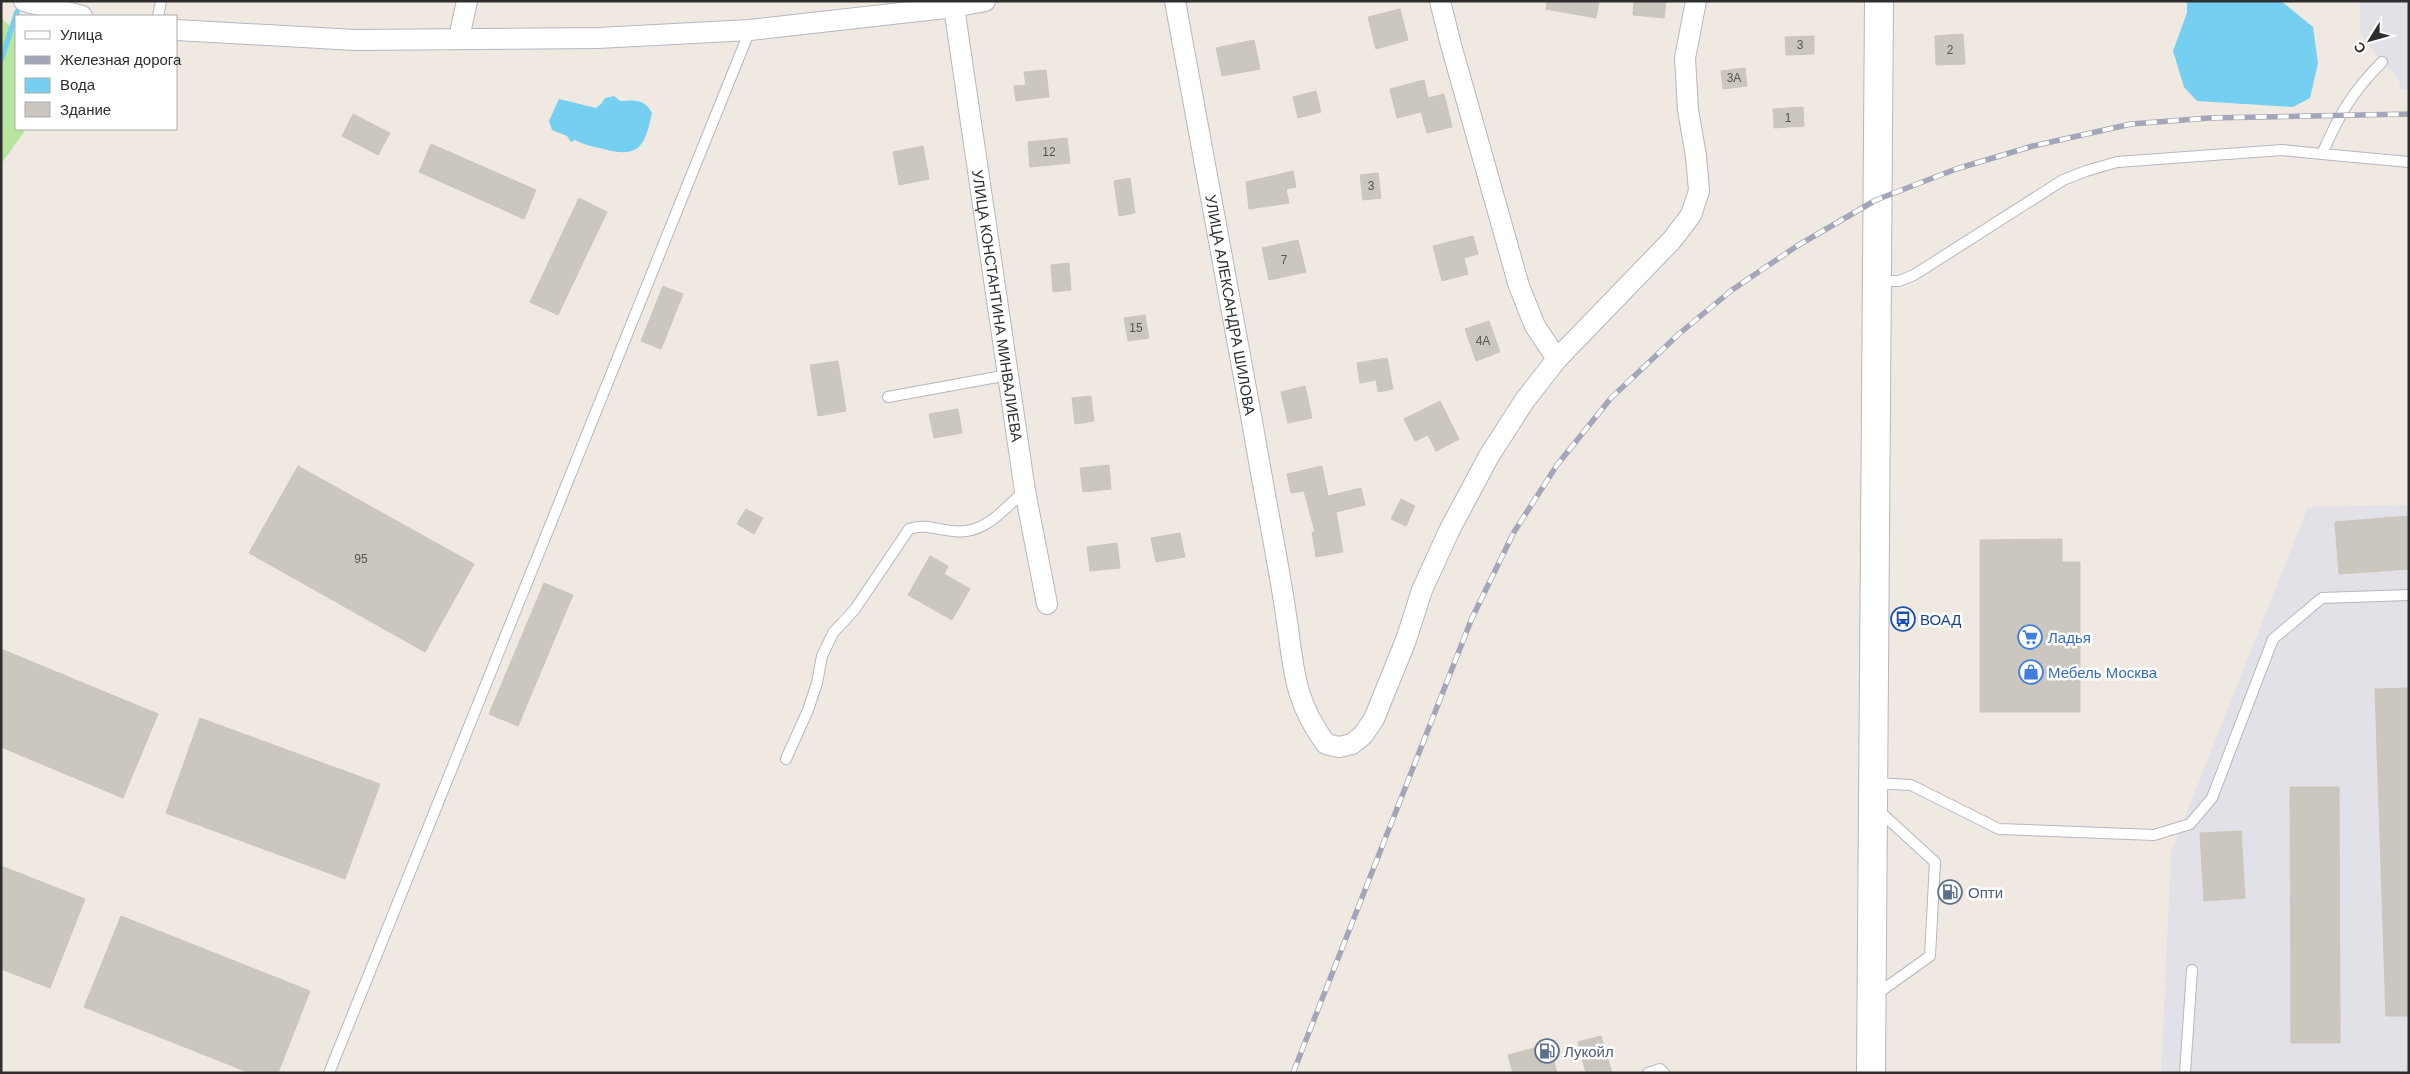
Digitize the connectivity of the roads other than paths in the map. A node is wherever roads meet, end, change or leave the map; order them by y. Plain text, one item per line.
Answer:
1 (24, 1) edge
2 (161, 1) edge
3 (467, 1) edge
4 (985, 1) edge
5 (1175, 1) edge
6 (1440, 1) edge
7 (1696, 1) edge
8 (1879, 1) edge
9 (954, 7) junction
10 (78, 15) edge
11 (158, 15) edge
12 (178, 30) edge
13 (750, 30) junction
14 (459, 38) junction
15 (2382, 62) dead end
16 (2322, 154) junction
17 (2409, 162) edge
18 (1876, 281) junction
19 (1557, 359) junction
20 (1008, 375) junction
21 (888, 397) dead end
22 (1025, 491) junction
23 (2409, 595) edge
24 (1047, 604) dead end
25 (786, 759) dead end
26 (1873, 794) junction
27 (2192, 970) dead end
28 (1871, 998) junction
29 (329, 1073) edge
30 (1648, 1073) edge
31 (1664, 1073) edge
32 (1871, 1073) edge
33 (2185, 1073) edge

1 - 10 street
2 - 11 lane
3 - 14 street
4 - 9 street
5 - 19 street, УЛИЦА АЛЕКСАНДРА ШИЛОВА
6 - 19 street
7 - 19 street
8 - 18 main road
9 - 13 street
9 - 20 street, УЛИЦА КОНСТАНТИНА МИНВАЛИЕВА
12 - 14 street
13 - 14 street
13 - 29 lane
15 - 16 lane
16 - 17 lane
16 - 18 lane
18 - 26 main road
20 - 21 lane
20 - 22 street, УЛИЦА КОНСТАНТИНА МИНВАЛИЕВА
22 - 24 street, УЛИЦА КОНСТАНТИНА МИНВАЛИЕВА
22 - 25 lane
23 - 26 lane
26 - 28 main road
26 - 28 lane
27 - 33 lane
28 - 32 main road
30 - 31 lane

